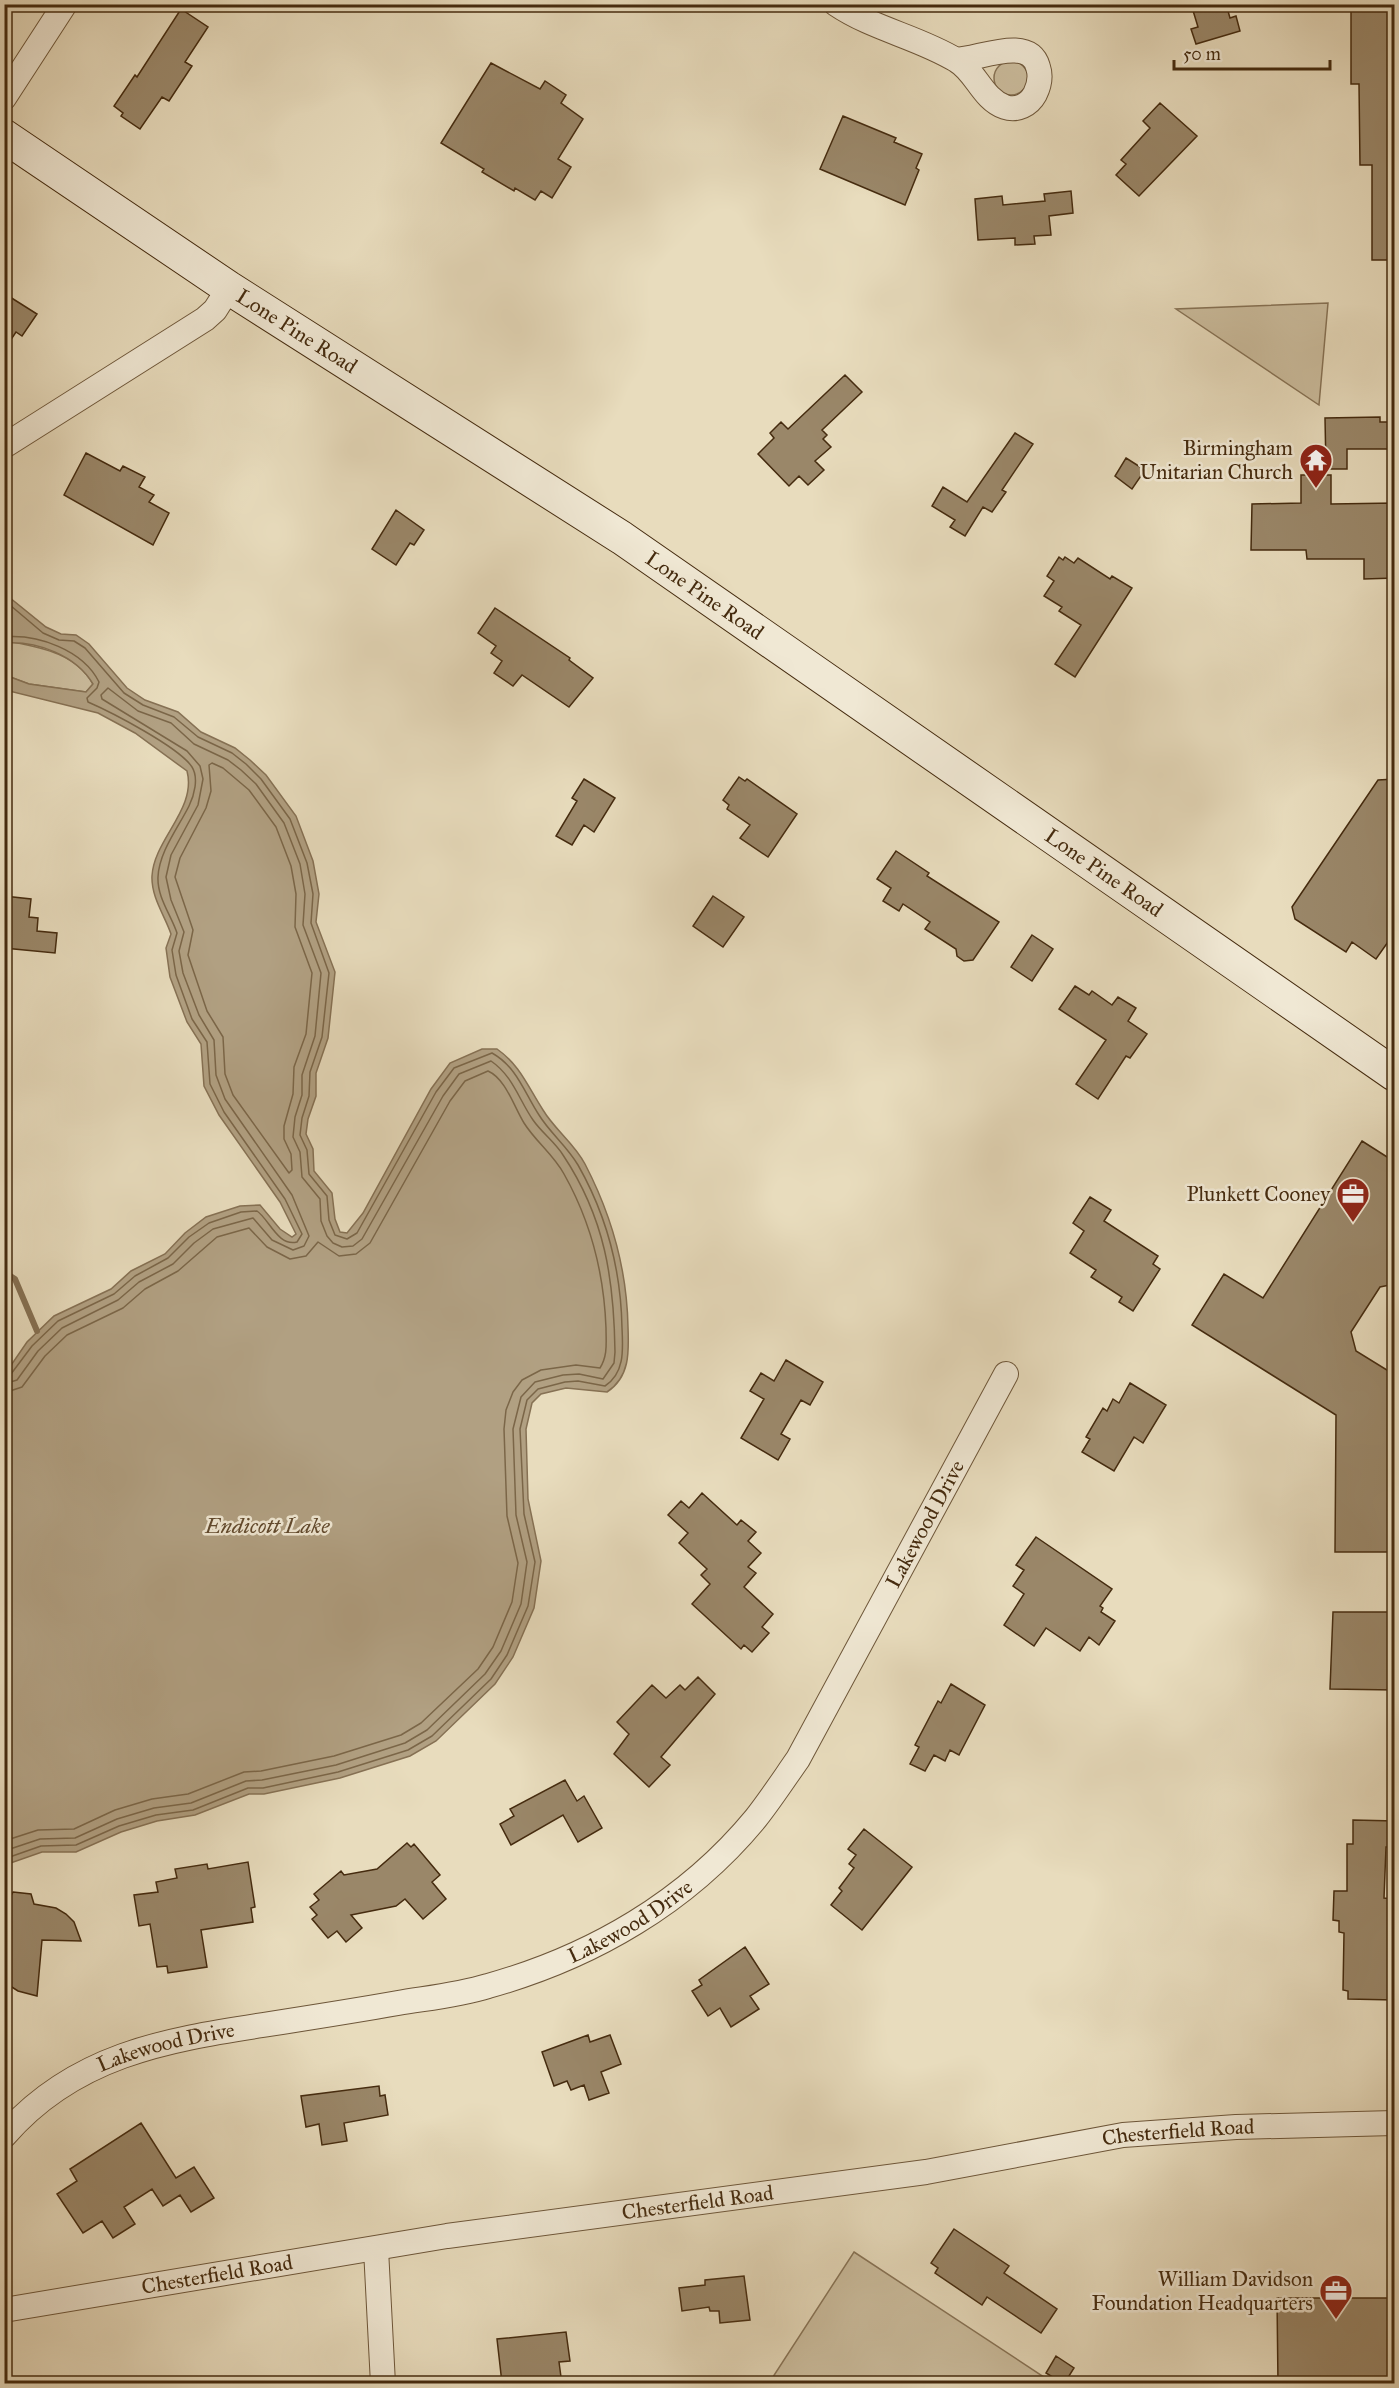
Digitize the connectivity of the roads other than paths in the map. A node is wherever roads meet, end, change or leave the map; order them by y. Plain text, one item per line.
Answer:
1 (65, 4) edge
2 (836, 4) edge
3 (956, 60) dead end
4 (4, 99) edge
5 (4, 136) edge
6 (230, 288) junction
7 (4, 447) edge
8 (1395, 1074) edge
9 (1005, 1374) dead end
10 (1395, 2123) edge
11 (4, 2136) edge
12 (376, 2249) junction
13 (4, 2310) edge
14 (383, 2384) edge

1 - 4 street
2 - 3 street
5 - 6 street, Lone Pine Road
6 - 7 street
6 - 8 street, Lone Pine Road
9 - 11 street, Lakewood Drive
10 - 12 street, Chesterfield Road
12 - 13 street, Chesterfield Road
12 - 14 street

